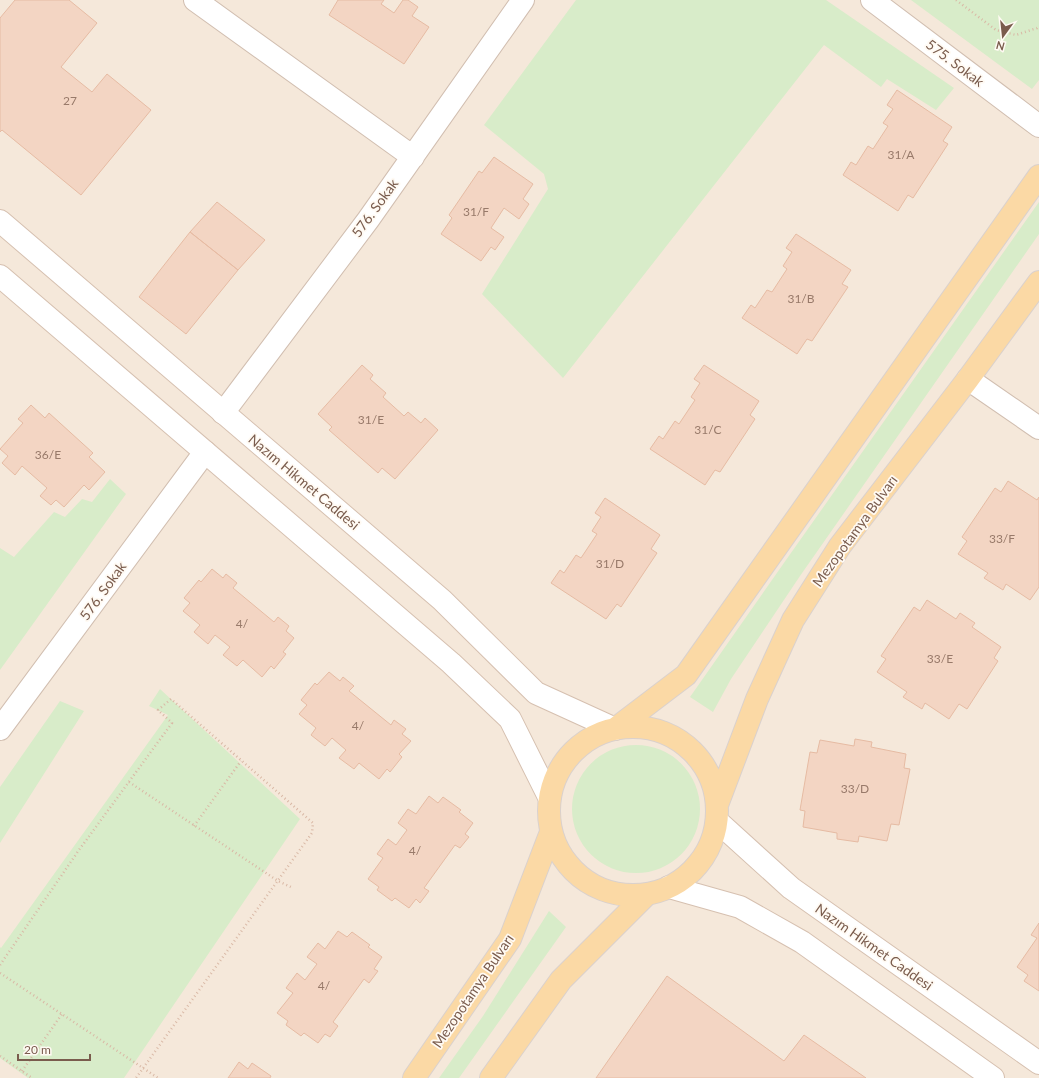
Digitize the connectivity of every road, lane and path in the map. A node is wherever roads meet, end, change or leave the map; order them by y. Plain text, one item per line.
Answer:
1 (195, 0) edge
2 (523, 0) edge
3 (872, 0) edge
4 (956, 0) edge
5 (1039, 26) edge
6 (1039, 126) edge
7 (413, 157) junction
8 (1039, 176) edge
9 (0, 221) edge
10 (0, 276) edge
11 (1039, 282) edge
12 (968, 379) junction
13 (222, 413) junction
14 (1039, 428) edge
15 (205, 452) junction
16 (0, 729) edge
17 (615, 729) junction
18 (241, 761) junction
19 (129, 782) junction
20 (549, 797) junction
21 (717, 813) junction
22 (194, 826) junction
23 (551, 832) junction
24 (278, 881) junction
25 (669, 887) junction
26 (293, 888) dead end
27 (647, 894) junction
28 (0, 965) edge
29 (0, 973) edge
30 (62, 1014) junction
31 (0, 1056) edge
32 (1039, 1063) edge
33 (144, 1067) junction
34 (22, 1071) junction
35 (32, 1078) edge
36 (136, 1078) edge
37 (158, 1078) edge
38 (414, 1078) edge
39 (491, 1078) edge
40 (993, 1078) edge

1 - 7 main road
2 - 7 main road, 576. Sokak
3 - 6 main road, 575. Sokak
4 - 5 path
7 - 13 main road, 576. Sokak
8 - 17 main road
9 - 13 main road, Nazım Hikmet Caddesi
10 - 15 main road
11 - 12 main road, Mezopotamya Bulvarı
12 - 14 main road
12 - 21 main road, Mezopotamya Bulvarı
13 - 17 main road, Nazım Hikmet Caddesi
15 - 16 main road, 576. Sokak
15 - 20 main road
17 - 20 main road
17 - 21 main road
18 - 19 path
18 - 22 path
18 - 24 path
19 - 22 path
19 - 28 path
20 - 23 main road
21 - 25 main road, Mezopotamya Bulvarı
21 - 32 main road, Nazım Hikmet Caddesi
22 - 24 path
23 - 27 main road
23 - 38 main road, Mezopotamya Bulvarı
24 - 26 path
24 - 33 path
25 - 27 main road, Mezopotamya Bulvarı
25 - 40 main road
27 - 39 main road
29 - 30 path
30 - 33 path
30 - 34 path
31 - 34 path
33 - 36 path
33 - 37 path
34 - 35 path

